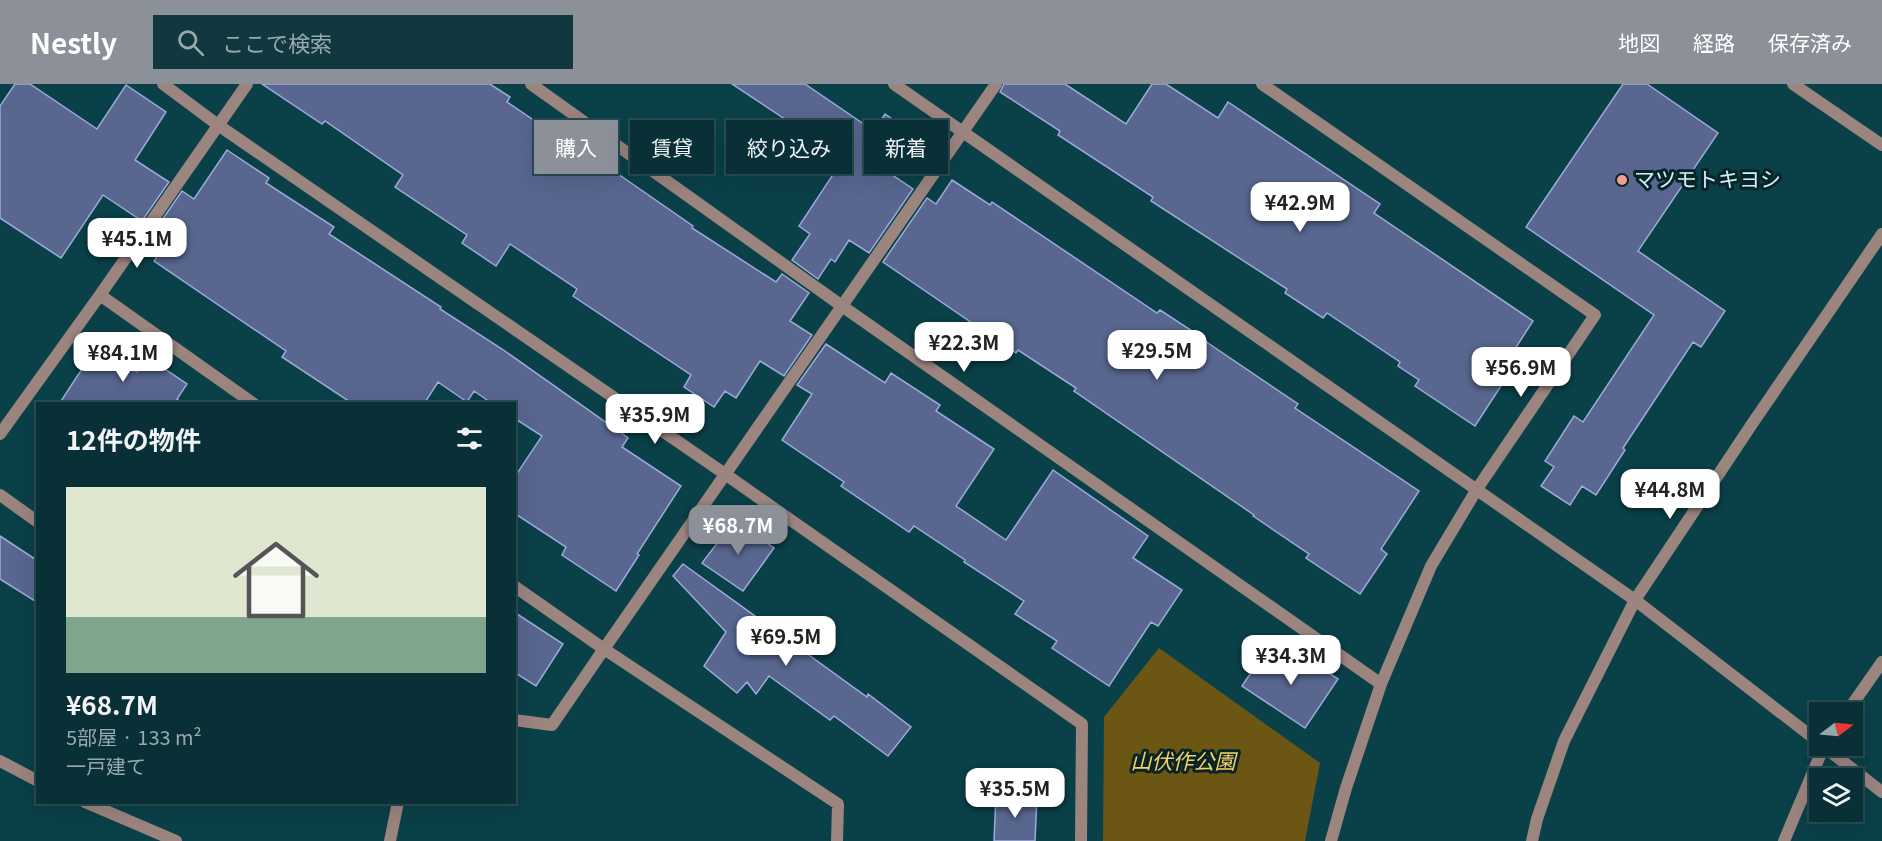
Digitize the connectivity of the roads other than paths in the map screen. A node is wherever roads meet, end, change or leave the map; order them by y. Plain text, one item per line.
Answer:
1 (163, 84) edge
2 (247, 84) edge
3 (531, 84) edge
4 (894, 84) edge
5 (996, 84) edge
6 (1262, 84) edge
7 (1793, 84) edge
8 (218, 125) junction
9 (963, 132) junction
10 (1882, 145) edge
11 (1882, 234) edge
12 (100, 296) junction
13 (842, 306) junction
14 (251, 402) edge
15 (0, 434) edge
16 (725, 474) junction
17 (1477, 489) junction
18 (0, 495) edge
19 (36, 521) edge
20 (516, 587) edge
21 (1635, 600) junction
22 (604, 649) junction
23 (1882, 662) edge
24 (1381, 684) junction
25 (1854, 702) edge
26 (516, 720) edge
27 (1809, 734) edge
28 (1819, 756) edge
29 (1837, 756) edge
30 (0, 761) edge
31 (36, 780) edge
32 (1882, 792) edge
33 (90, 804) edge
34 (398, 804) edge
35 (176, 841) edge
36 (390, 841) edge
37 (837, 841) edge
38 (1082, 841) edge
39 (1331, 841) edge
40 (1532, 841) edge
41 (1784, 841) edge

1 - 8 street
2 - 8 street
3 - 13 street
4 - 9 street
5 - 9 street
6 - 17 street
7 - 10 street
8 - 12 street
8 - 16 street
9 - 13 street
9 - 17 street
11 - 21 street
12 - 14 street
12 - 15 street
13 - 16 street
13 - 24 street
16 - 22 street
16 - 38 street
17 - 21 street
17 - 24 street
18 - 19 street
20 - 22 street
21 - 27 street
21 - 40 street
22 - 26 street
22 - 37 street
23 - 25 street
24 - 39 street
28 - 41 street
29 - 32 street
30 - 31 street
33 - 35 street
34 - 36 street

